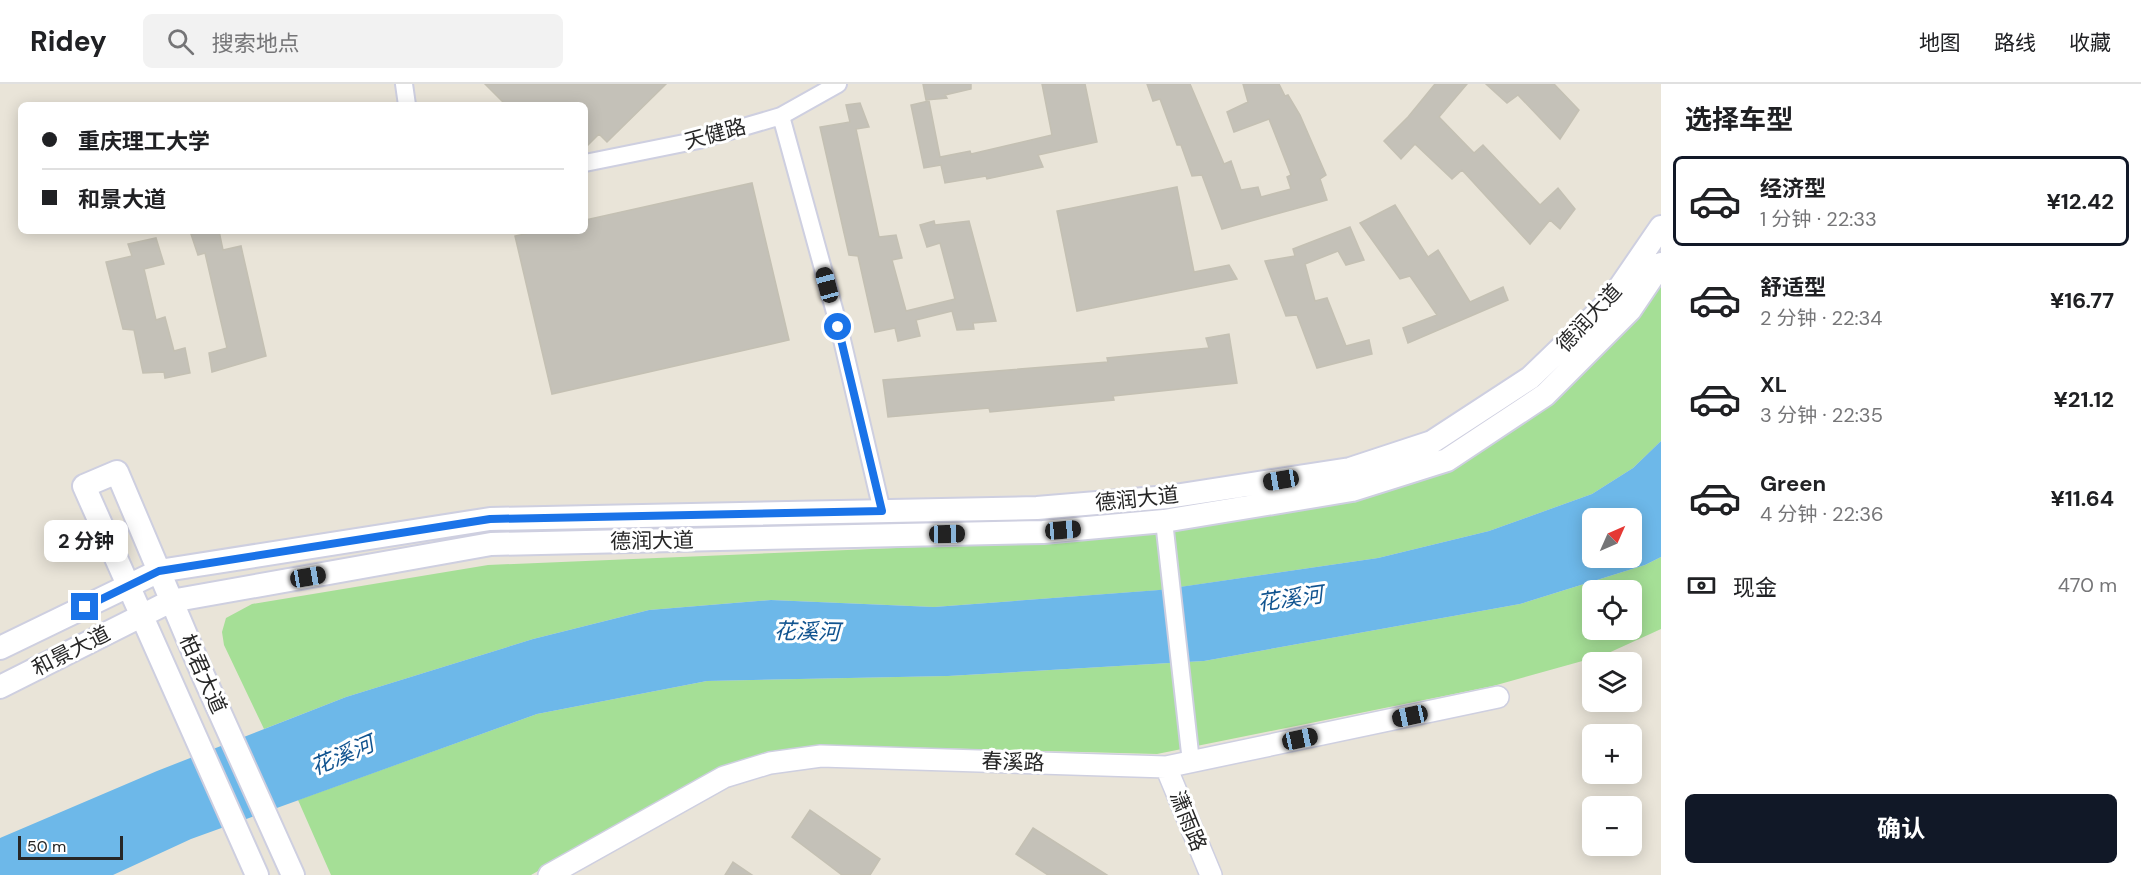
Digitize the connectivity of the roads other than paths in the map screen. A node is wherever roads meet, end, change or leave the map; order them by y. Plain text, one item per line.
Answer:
1 (404, 84) edge
2 (838, 84) edge
3 (407, 102) edge
4 (781, 116) junction
5 (588, 162) edge
6 (1661, 227) edge
7 (1661, 264) edge
8 (882, 511) junction
9 (1164, 521) junction
10 (159, 571) junction
11 (128, 586) junction
12 (171, 601) junction
13 (141, 616) junction
14 (0, 648) edge
15 (0, 687) edge
16 (1498, 697) dead end
17 (1191, 762) junction
18 (1166, 767) junction
19 (258, 875) edge
20 (293, 875) edge
21 (549, 875) edge
22 (1211, 875) edge

1 - 3 street
2 - 4 street, 天健路
4 - 5 street, 天健路
4 - 8 street
6 - 8 main road, 德润大道
7 - 9 main road, 德润大道
8 - 10 main road, 德润大道
9 - 12 main road, 德润大道
9 - 17 street
10 - 11 main road, 德润大道
10 - 11 main road, 柏君大道
10 - 12 main road, 柏君大道
11 - 13 main road, 柏君大道
11 - 14 main road, 和景大道
12 - 13 main road, 德润大道
12 - 20 main road, 柏君大道
13 - 15 main road, 和景大道
13 - 19 main road, 柏君大道
16 - 17 street, 春溪路
17 - 18 street, 春溪路
18 - 21 street, 春溪路
18 - 22 street, 潇雨路

